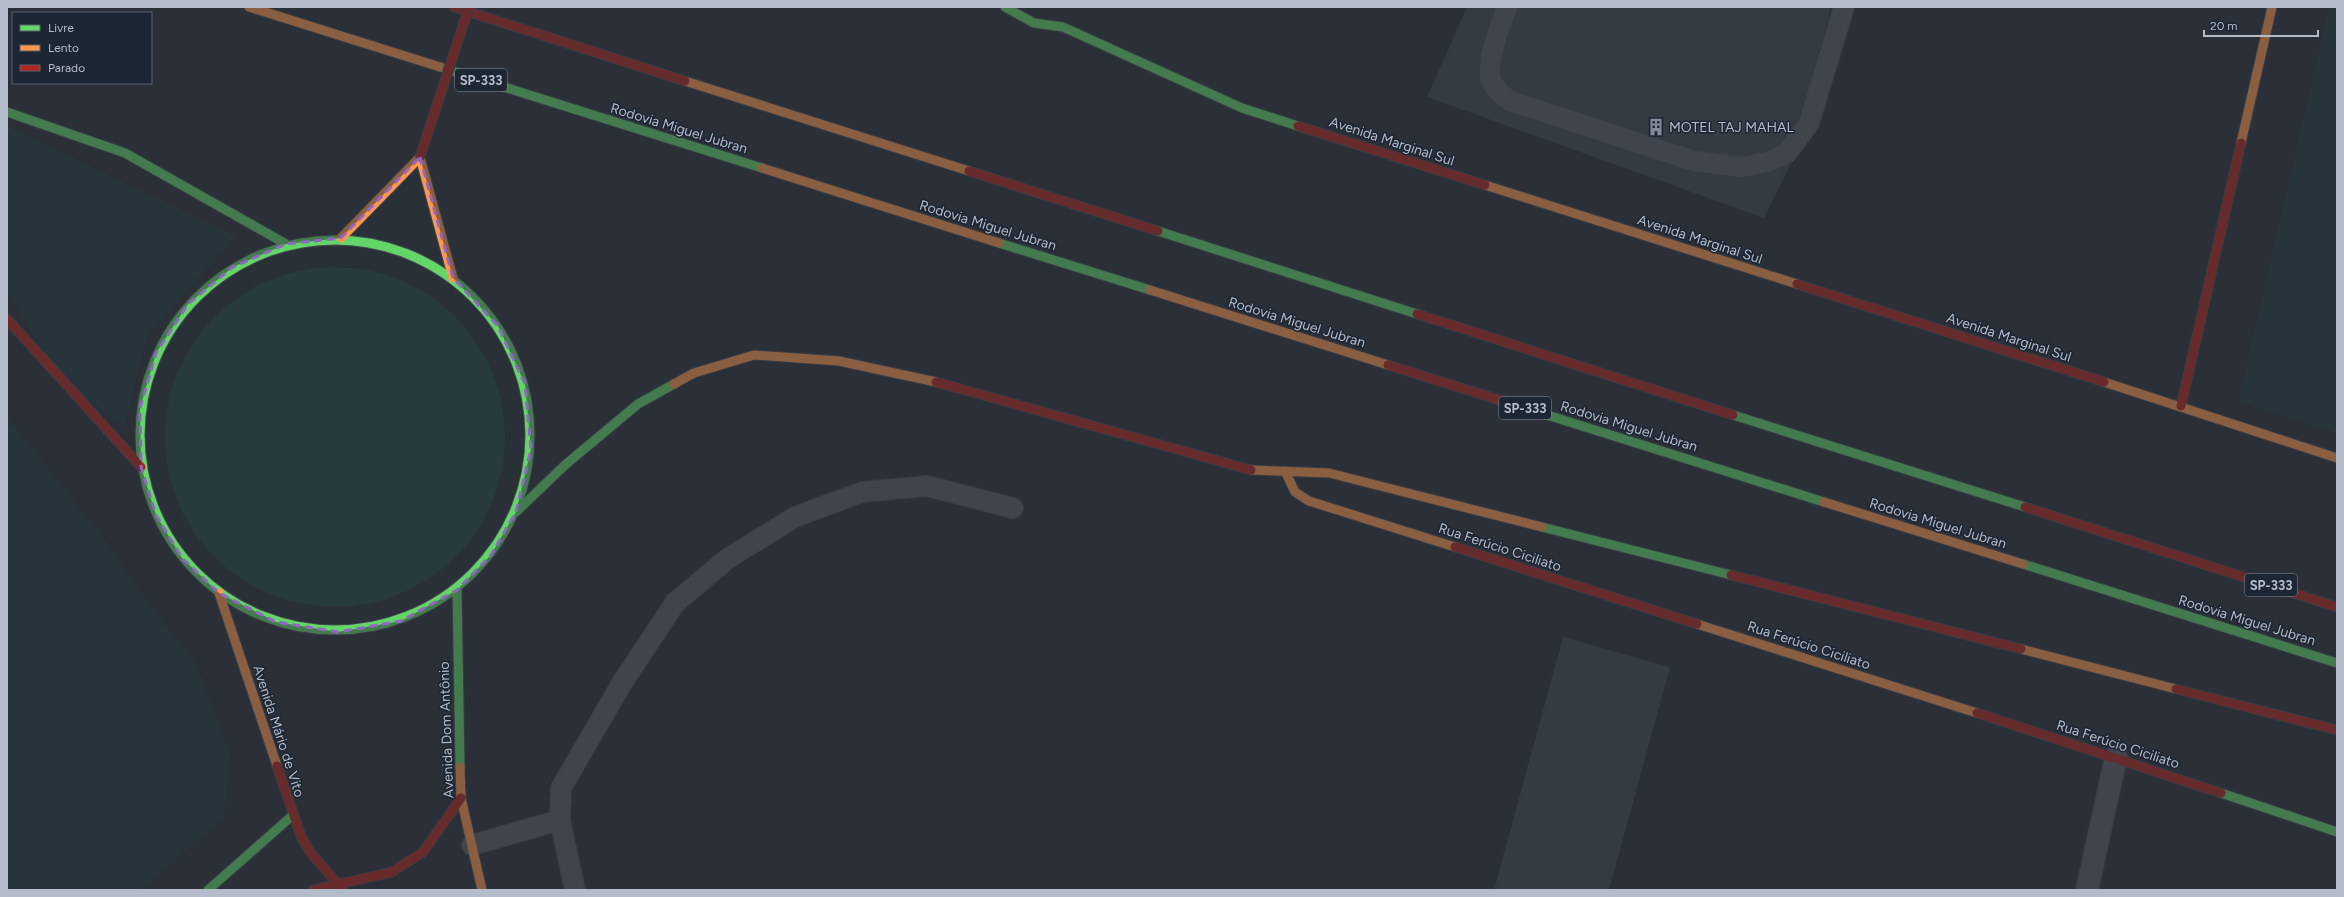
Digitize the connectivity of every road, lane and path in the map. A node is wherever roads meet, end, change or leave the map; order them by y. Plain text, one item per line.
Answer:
1 (249, 7) edge
2 (454, 7) edge
3 (469, 7) edge
4 (1005, 7) edge
5 (1507, 7) edge
6 (1844, 7) edge
7 (2272, 7) edge
8 (1052, 17) dead end
9 (1063, 27) junction
10 (7, 112) edge
11 (420, 157) junction
12 (341, 238) junction
13 (286, 244) junction
14 (453, 278) junction
15 (7, 319) edge
16 (2181, 406) junction
17 (2337, 458) edge
18 (141, 467) junction
19 (1285, 471) junction
20 (1013, 508) dead end
21 (516, 512) junction
22 (457, 590) junction
23 (219, 593) junction
24 (2337, 607) edge
25 (2337, 663) edge
26 (2337, 730) edge
27 (2116, 757) junction
28 (461, 798) junction
29 (293, 815) junction
30 (560, 820) junction
31 (2337, 832) edge
32 (472, 845) junction
33 (340, 887) edge
34 (208, 890) edge
35 (313, 890) edge
36 (482, 890) edge
37 (575, 890) edge
38 (2087, 890) edge

1 - 25 main road, Rodovia Miguel Jubran / SP-333
2 - 24 main road, SP-333
3 - 11 main road, bridge
4 - 9 main road, Avenida Marginal Sul
5 - 6 lane
7 - 16 main road
8 - 9 main road, Avenida Marginal Sul
9 - 16 main road, Avenida Marginal Sul
10 - 13 main road
11 - 12 main road
11 - 14 main road
12 - 13 main road
12 - 14 main road
13 - 18 main road
14 - 21 main road
15 - 18 main road
16 - 17 main road, Avenida Marginal Sul
18 - 23 main road
19 - 21 main road
19 - 26 main road
19 - 27 main road, Rua Ferúcio Ciciliato
20 - 30 lane
21 - 22 main road
22 - 23 main road
22 - 28 main road, Avenida Dom Antônio
23 - 29 main road, Avenida Mário de Vito
27 - 31 main road, Rua Ferúcio Ciciliato
27 - 38 street
28 - 32 main road, Avenida Dom Antônio
28 - 33 main road
29 - 33 main road
29 - 34 main road, Avenida Mário de Vito
30 - 32 lane
30 - 37 lane
32 - 36 main road, Avenida Dom Antônio
33 - 35 main road

